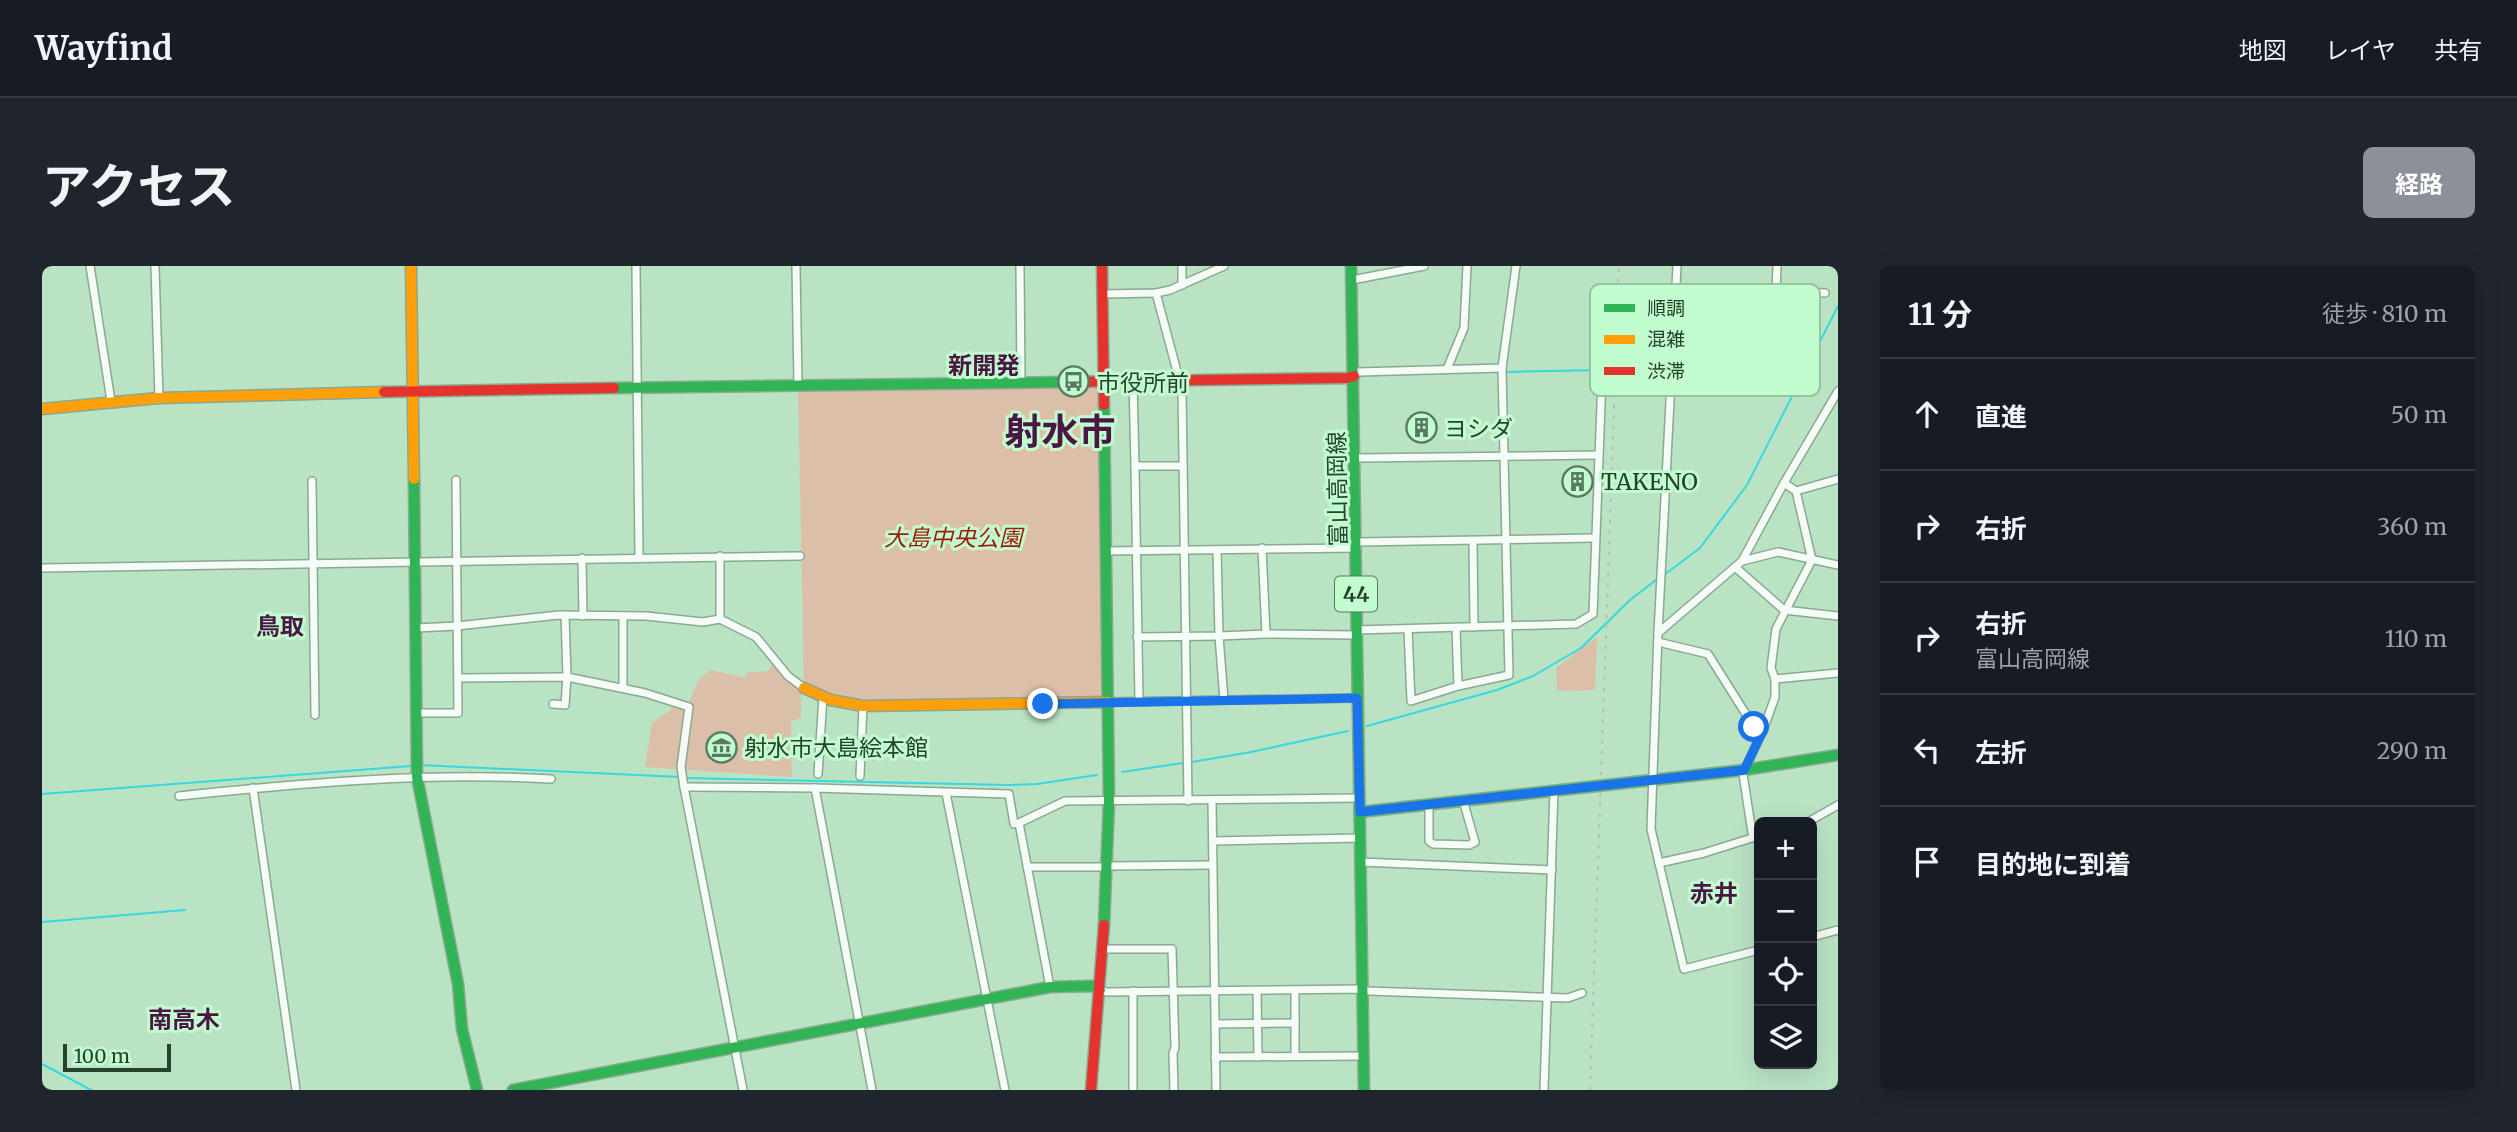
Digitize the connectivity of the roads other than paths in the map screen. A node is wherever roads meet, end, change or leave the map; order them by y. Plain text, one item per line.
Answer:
1 (90, 266) edge
2 (155, 266) edge
3 (411, 266) edge
4 (636, 266) edge
5 (796, 266) edge
6 (1020, 266) edge
7 (1102, 266) edge
8 (1182, 266) edge
9 (1224, 266) edge
10 (1351, 266) edge
11 (1424, 266) edge
12 (1467, 266) edge
13 (1516, 266) edge
14 (1676, 266) edge
15 (1777, 266) edge
16 (1352, 281) junction
17 (1675, 284) edge
18 (1776, 284) edge
19 (1182, 285) junction
20 (1156, 293) junction
21 (1820, 293) edge
22 (1825, 293) dead end
23 (1102, 294) junction
24 (1502, 368) junction
25 (1447, 369) junction
26 (1354, 376) junction
27 (1180, 380) junction
28 (1104, 381) junction
29 (1021, 382) junction
30 (1133, 382) junction
31 (798, 386) junction
32 (638, 389) junction
33 (412, 391) junction
34 (1838, 391) edge
35 (1602, 396) edge
36 (1670, 396) edge
37 (159, 398) junction
38 (111, 401) junction
39 (42, 409) edge
40 (1504, 455) junction
41 (1600, 455) junction
42 (1356, 458) junction
43 (1135, 466) junction
44 (1183, 466) junction
45 (1838, 479) edge
46 (456, 480) dead end
47 (312, 481) dead end
48 (1784, 483) junction
49 (1796, 491) junction
50 (1595, 538) junction
51 (1505, 539) junction
52 (1473, 541) junction
53 (1357, 545) junction
54 (1262, 548) junction
55 (1185, 550) junction
56 (1217, 550) junction
57 (1106, 551) junction
58 (1136, 551) junction
59 (720, 556) junction
60 (800, 556) dead end
61 (639, 557) junction
62 (582, 558) junction
63 (1812, 560) junction
64 (456, 561) junction
65 (1742, 561) junction
66 (414, 562) junction
67 (313, 563) junction
68 (1838, 565) edge
69 (1735, 567) junction
70 (42, 568) edge
71 (1784, 610) junction
72 (565, 615) junction
73 (583, 616) junction
74 (623, 616) junction
75 (1838, 617) edge
76 (720, 619) junction
77 (457, 626) junction
78 (1474, 627) junction
79 (1506, 627) junction
80 (416, 628) junction
81 (1456, 628) junction
82 (1408, 629) junction
83 (1356, 632) junction
84 (1658, 633) junction
85 (1266, 634) junction
86 (1186, 636) junction
87 (1219, 636) junction
88 (1137, 637) junction
89 (1658, 642) junction
90 (1838, 673) edge
91 (567, 677) junction
92 (459, 678) junction
93 (1775, 679) junction
94 (1458, 686) junction
95 (622, 688) junction
96 (804, 688) joint
97 (823, 697) junction
98 (1357, 698) junction
99 (1188, 700) junction
100 (1224, 700) junction
101 (1139, 701) junction
102 (1108, 702) junction
103 (553, 704) dead end
104 (863, 706) junction
105 (416, 713) junction
106 (316, 715) dead end
107 (1762, 733) junction
108 (1838, 755) edge
109 (1744, 770) junction
110 (818, 774) dead end
111 (860, 776) dead end
112 (417, 777) junction
113 (551, 779) dead end
114 (1653, 779) junction
115 (684, 787) junction
116 (253, 788) junction
117 (815, 788) junction
118 (1555, 790) junction
119 (946, 793) junction
120 (179, 796) dead end
121 (1360, 798) junction
122 (1212, 800) junction
123 (1463, 800) junction
124 (1109, 801) junction
125 (1188, 801) junction
126 (1429, 804) junction
127 (1838, 805) edge
128 (1360, 812) junction
129 (1817, 817) edge
130 (1014, 824) dead end
131 (1754, 835) edge
132 (1360, 838) junction
133 (1213, 841) junction
134 (1754, 841) edge
135 (1361, 862) junction
136 (1659, 863) junction
137 (1213, 865) junction
138 (1107, 866) junction
139 (1027, 867) junction
140 (1552, 870) junction
141 (1838, 930) edge
142 (1817, 936) edge
143 (1103, 948) junction
144 (1754, 951) edge
145 (1050, 987) junction
146 (1363, 989) junction
147 (1100, 990) junction
148 (1295, 990) junction
149 (1133, 991) junction
150 (1173, 991) junction
151 (1214, 991) junction
152 (1257, 991) junction
153 (1582, 993) dead end
154 (1549, 997) junction
155 (987, 998) junction
156 (858, 1023) junction
157 (1295, 1023) junction
158 (1215, 1024) junction
159 (1258, 1024) junction
160 (734, 1046) junction
161 (1295, 1056) junction
162 (1364, 1056) junction
163 (1215, 1057) junction
164 (1258, 1057) junction
165 (296, 1090) edge
166 (477, 1090) edge
167 (513, 1090) edge
168 (743, 1090) edge
169 (872, 1090) edge
170 (1005, 1090) edge
171 (1091, 1090) edge
172 (1133, 1090) edge
173 (1174, 1090) edge
174 (1216, 1090) edge
175 (1364, 1090) edge
176 (1544, 1090) edge

1 - 38 street
2 - 37 street
3 - 33 street
4 - 32 street
5 - 31 street
6 - 29 street
7 - 23 street
8 - 19 street
9 - 19 street
10 - 16 street, 富山高岡線 / 44
11 - 16 street
12 - 25 street
13 - 24 street
14 - 17 street
15 - 18 street
16 - 26 street, 富山高岡線 / 44
19 - 20 street
20 - 23 street
20 - 27 street
21 - 22 street
23 - 28 street
24 - 25 street
24 - 40 street
25 - 26 street
26 - 27 street
26 - 42 street, 富山高岡線 / 44
27 - 30 street
27 - 44 street
28 - 29 street
28 - 30 street
28 - 57 street
29 - 31 street
30 - 43 street
31 - 32 street
32 - 33 street
32 - 61 street
33 - 37 street
33 - 66 street
34 - 48 street
35 - 41 street
36 - 84 street
37 - 38 street
38 - 39 street
40 - 41 street
40 - 42 street
40 - 51 street
41 - 50 street
42 - 53 street, 富山高岡線 / 44
43 - 44 street
43 - 58 street
44 - 55 street
45 - 49 street
46 - 64 street
47 - 67 street
48 - 49 street
48 - 65 street
49 - 63 street
50 - 51 street
50 - 79 street
51 - 52 street
51 - 79 street
52 - 53 street
52 - 78 street
53 - 54 street
53 - 83 street, 富山高岡線 / 44
54 - 56 street
54 - 85 street
55 - 56 street
55 - 58 street
55 - 86 street
56 - 87 street
57 - 58 street
57 - 102 street
58 - 88 street
59 - 60 street
59 - 61 street
59 - 76 street
61 - 62 street
62 - 64 street
62 - 73 street
63 - 65 street
63 - 68 street
63 - 71 street
64 - 66 street
64 - 77 street
65 - 69 street
66 - 67 street
66 - 80 street
67 - 70 street
67 - 106 street
69 - 71 street
69 - 84 street
71 - 75 street
71 - 93 street
72 - 73 street
72 - 77 street
72 - 91 street
73 - 74 street
74 - 76 street
74 - 95 street
76 - 96 street
77 - 80 street
77 - 92 street
78 - 79 street
78 - 81 street
79 - 94 street
80 - 105 street
81 - 82 street
81 - 94 street
82 - 83 street
82 - 94 street
83 - 85 street
83 - 98 street, 富山高岡線 / 44
84 - 89 street
85 - 87 street
86 - 87 street
86 - 88 street
86 - 99 street
87 - 100 street
88 - 101 street
89 - 107 street
89 - 114 street
90 - 93 street
91 - 92 street
91 - 95 street
91 - 103 street
92 - 105 street
93 - 107 street
95 - 115 street
96 - 97 street
97 - 104 street
97 - 110 street
98 - 100 street
98 - 121 street, 富山高岡線 / 44
99 - 100 street
99 - 101 street
99 - 125 street
101 - 102 street
102 - 104 street
102 - 124 street
104 - 111 street
105 - 112 street
107 - 109 street
108 - 109 street
109 - 114 street
109 - 131 street
112 - 113 street
112 - 116 street
112 - 166 street
114 - 118 street
114 - 136 street
115 - 117 street
115 - 160 street
116 - 120 street
116 - 165 street
117 - 119 street
117 - 156 street
118 - 123 street
118 - 140 street
119 - 130 street
119 - 155 street
121 - 122 street
121 - 128 street, 富山高岡線 / 44
122 - 125 street
122 - 133 street
123 - 126 street
123 - 126 street
124 - 125 street
124 - 138 street
124 - 139 street
126 - 128 street
127 - 129 street
128 - 132 street, 富山高岡線 / 44
132 - 133 street
132 - 135 street, 富山高岡線 / 44
133 - 137 street
134 - 136 street
135 - 140 street
135 - 146 street, 富山高岡線 / 44
136 - 144 street
137 - 138 street
137 - 151 street
138 - 139 street
138 - 143 street
139 - 145 street
140 - 154 street
141 - 142 street
143 - 147 street
143 - 150 street
145 - 147 street
145 - 155 street
146 - 148 street
146 - 154 street
146 - 162 street, 富山高岡線 / 44
147 - 149 street
147 - 171 street
148 - 152 street
148 - 157 street
149 - 150 street
149 - 172 street
150 - 151 street
150 - 173 street
151 - 152 street
151 - 158 street
152 - 159 street
153 - 154 street
154 - 176 street
155 - 156 street
155 - 170 street
156 - 160 street
156 - 169 street
157 - 159 street
157 - 161 street
158 - 159 street
158 - 163 street
159 - 164 street
160 - 167 street
160 - 168 street
161 - 162 street
161 - 164 street
162 - 175 street, 富山高岡線 / 44
163 - 164 street
163 - 174 street

